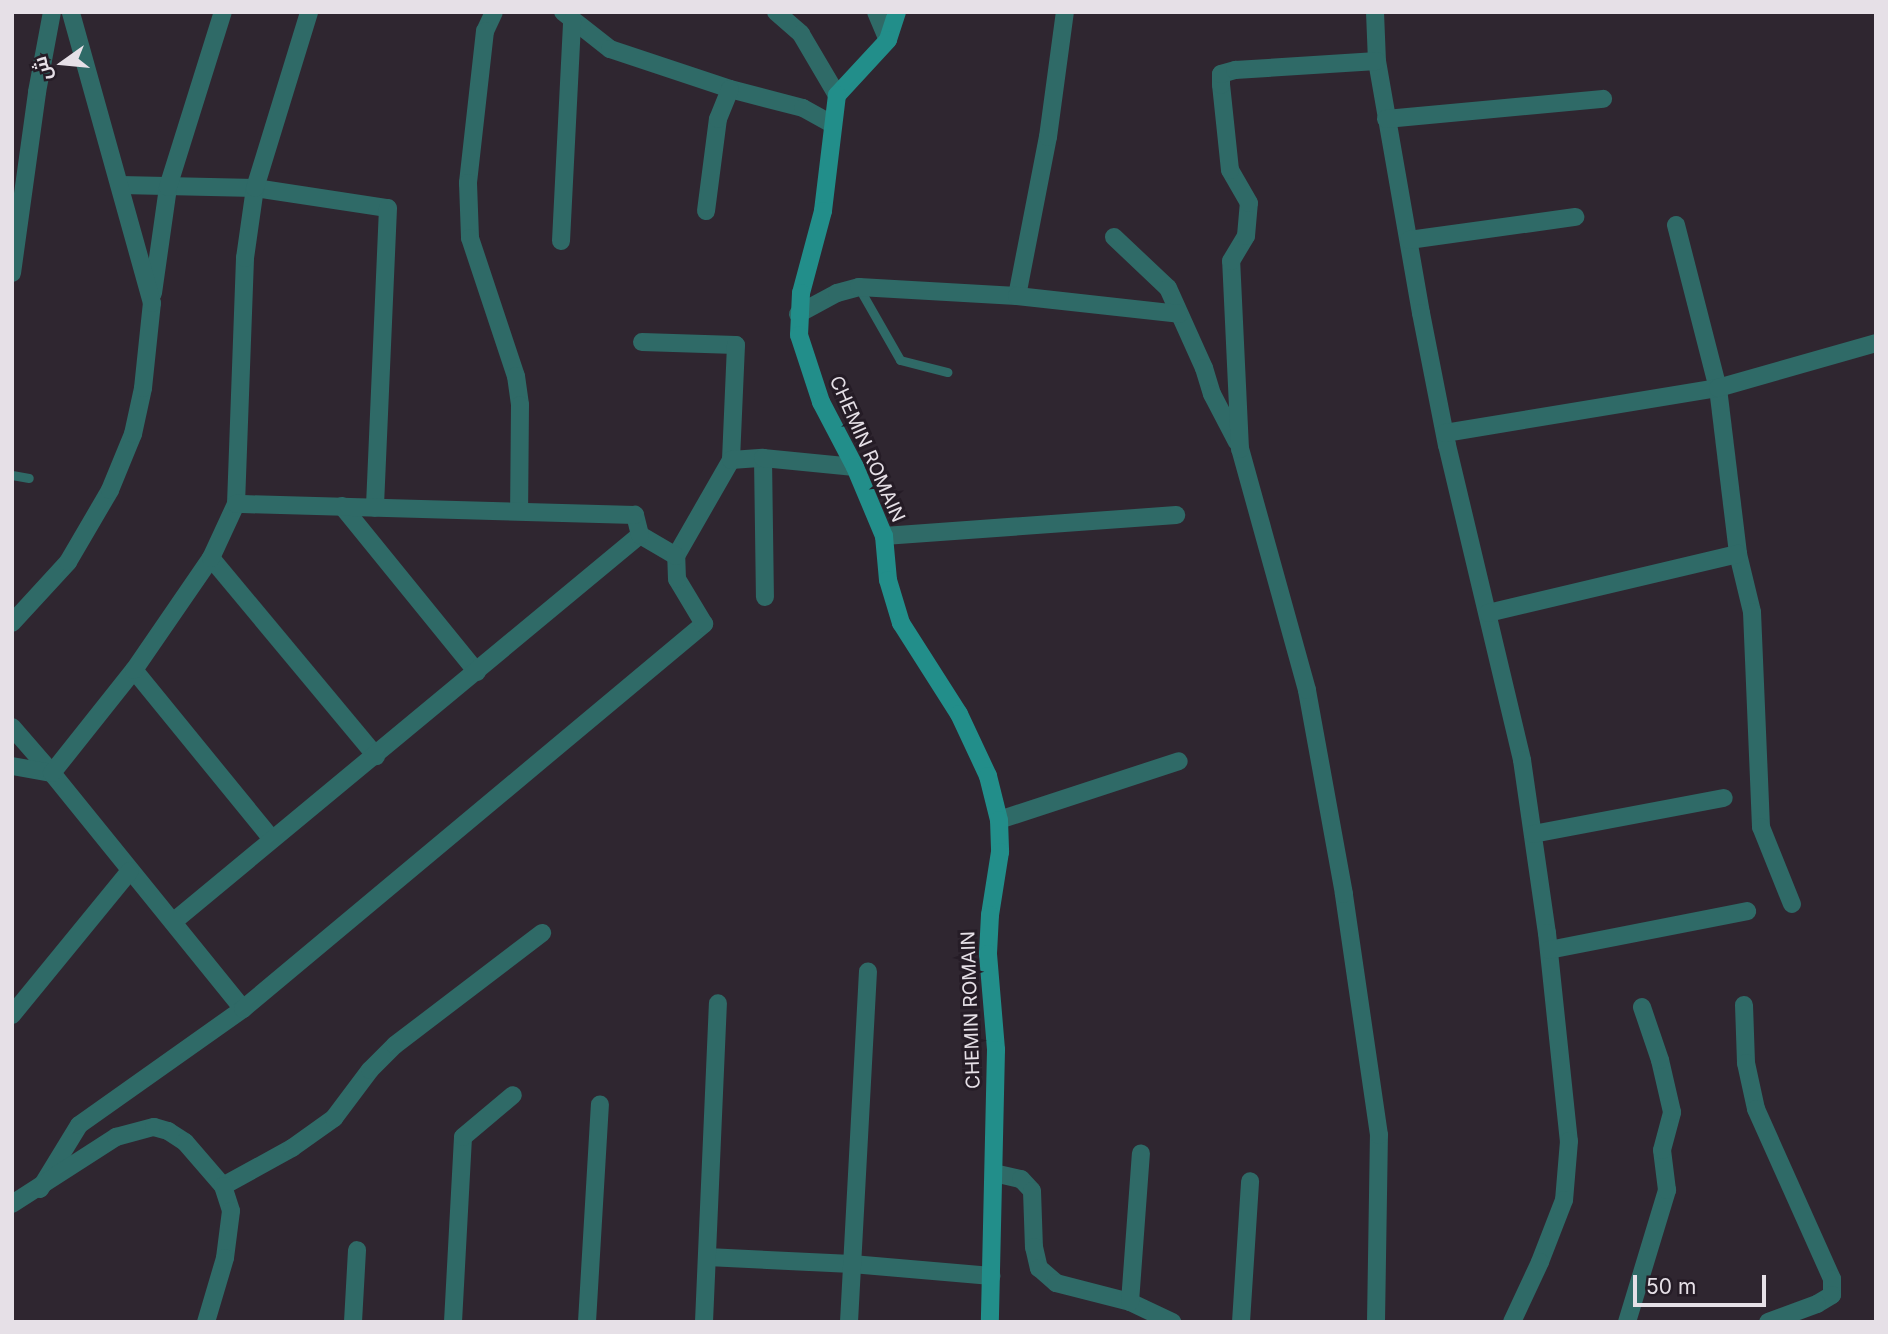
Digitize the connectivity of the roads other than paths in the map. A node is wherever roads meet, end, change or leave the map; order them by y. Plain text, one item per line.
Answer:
1 (52, 12) edge
2 (71, 12) edge
3 (223, 12) edge
4 (309, 12) edge
5 (494, 12) edge
6 (776, 12) edge
7 (876, 12) edge
8 (897, 12) edge
9 (1065, 12) edge
10 (1376, 12) edge
11 (567, 16) edge
12 (888, 40) junction
13 (1377, 61) junction
14 (730, 89) junction
15 (838, 95) junction
16 (1603, 99) dead end
17 (1387, 119) junction
18 (832, 124) junction
19 (121, 185) junction
20 (168, 187) junction
21 (255, 188) junction
22 (705, 211) dead end
23 (1575, 217) dead end
24 (1676, 225) dead end
25 (1114, 237) dead end
26 (1409, 240) junction
27 (561, 241) dead end
28 (12, 273) edge
29 (859, 287) junction
30 (1017, 296) junction
31 (152, 303) junction
32 (798, 314) junction
33 (1179, 314) junction
34 (642, 342) dead end
35 (1876, 343) edge
36 (947, 372) dead end
37 (1718, 388) junction
38 (1445, 433) junction
39 (1240, 449) junction
40 (763, 458) junction
41 (732, 460) junction
42 (855, 467) junction
43 (12, 475) edge
44 (29, 478) dead end
45 (236, 504) junction
46 (342, 506) junction
47 (375, 508) junction
48 (519, 510) junction
49 (1176, 515) dead end
50 (640, 536) junction
51 (884, 536) junction
52 (1738, 554) junction
53 (676, 556) junction
54 (211, 558) junction
55 (765, 597) dead end
56 (1488, 613) junction
57 (12, 624) edge
58 (134, 670) junction
59 (477, 672) junction
60 (12, 727) edge
61 (376, 756) junction
62 (1179, 761) dead end
63 (12, 766) edge
64 (52, 773) junction
65 (1724, 798) dead end
66 (999, 820) junction
67 (1533, 834) junction
68 (272, 839) junction
69 (130, 872) junction
70 (1792, 904) dead end
71 (1747, 911) dead end
72 (173, 922) junction
73 (542, 933) dead end
74 (1549, 950) junction
75 (868, 972) dead end
76 (719, 1003) dead end
77 (1744, 1005) dead end
78 (1642, 1007) dead end
79 (243, 1009) junction
80 (12, 1015) edge
81 (513, 1095) dead end
82 (600, 1104) dead end
83 (1140, 1153) dead end
84 (994, 1173) junction
85 (1250, 1181) dead end
86 (223, 1186) junction
87 (40, 1189) junction
88 (12, 1204) edge
89 (357, 1250) dead end
90 (707, 1257) junction
91 (852, 1264) junction
92 (991, 1276) junction
93 (1130, 1302) junction
94 (206, 1322) edge
95 (353, 1322) edge
96 (453, 1322) edge
97 (587, 1322) edge
98 (704, 1322) edge
99 (849, 1322) edge
100 (990, 1322) edge
101 (1172, 1322) edge
102 (1241, 1322) edge
103 (1376, 1322) edge
104 (1512, 1322) edge
105 (1626, 1322) edge
106 (1768, 1322) edge

1 - 28 street
2 - 19 street
3 - 20 street
4 - 21 street
5 - 48 street
6 - 15 street
7 - 12 street
8 - 12 street
9 - 30 street
10 - 13 street
11 - 14 street
11 - 27 street
12 - 15 street
13 - 17 street
13 - 39 street
14 - 18 street
14 - 22 street
15 - 18 street, CHEMIN ROMAIN
16 - 17 street
17 - 26 street
18 - 32 street, CHEMIN ROMAIN
19 - 20 street
19 - 31 street
20 - 21 street
20 - 31 street
21 - 45 street
21 - 47 street
23 - 26 street
24 - 37 street
25 - 33 street
26 - 38 street
29 - 30 street
29 - 32 street
29 - 36 lane
30 - 33 street
31 - 57 street
32 - 42 street, CHEMIN ROMAIN
33 - 39 street
34 - 41 street
35 - 37 street
37 - 38 street
37 - 52 street
38 - 56 street
39 - 103 street
40 - 41 street
40 - 42 street
40 - 55 street
41 - 53 street
42 - 51 street, CHEMIN ROMAIN
43 - 44 lane
45 - 46 street
45 - 54 street
46 - 47 street
46 - 59 street
47 - 48 street
48 - 50 street
49 - 51 street
50 - 53 street
50 - 59 street
51 - 66 street, CHEMIN ROMAIN
52 - 56 street
52 - 70 street
53 - 79 street
54 - 58 street
54 - 61 street
56 - 67 street
58 - 64 street
58 - 68 street
59 - 61 street
60 - 64 street
61 - 68 street
62 - 66 street
63 - 64 street
64 - 69 street
65 - 67 street
66 - 84 street, CHEMIN ROMAIN
67 - 74 street
68 - 72 street
69 - 72 street
69 - 80 street
71 - 74 street
72 - 79 street
73 - 86 street
74 - 104 street
75 - 91 street
76 - 90 street
77 - 106 street
78 - 105 street
79 - 87 street
81 - 96 street
82 - 97 street
83 - 93 street
84 - 92 street, CHEMIN ROMAIN
84 - 93 street
85 - 102 street
86 - 87 street
86 - 94 street
87 - 88 street
89 - 95 street
90 - 91 street
90 - 98 street
91 - 92 street
91 - 99 street
92 - 100 street, CHEMIN ROMAIN
93 - 101 street

